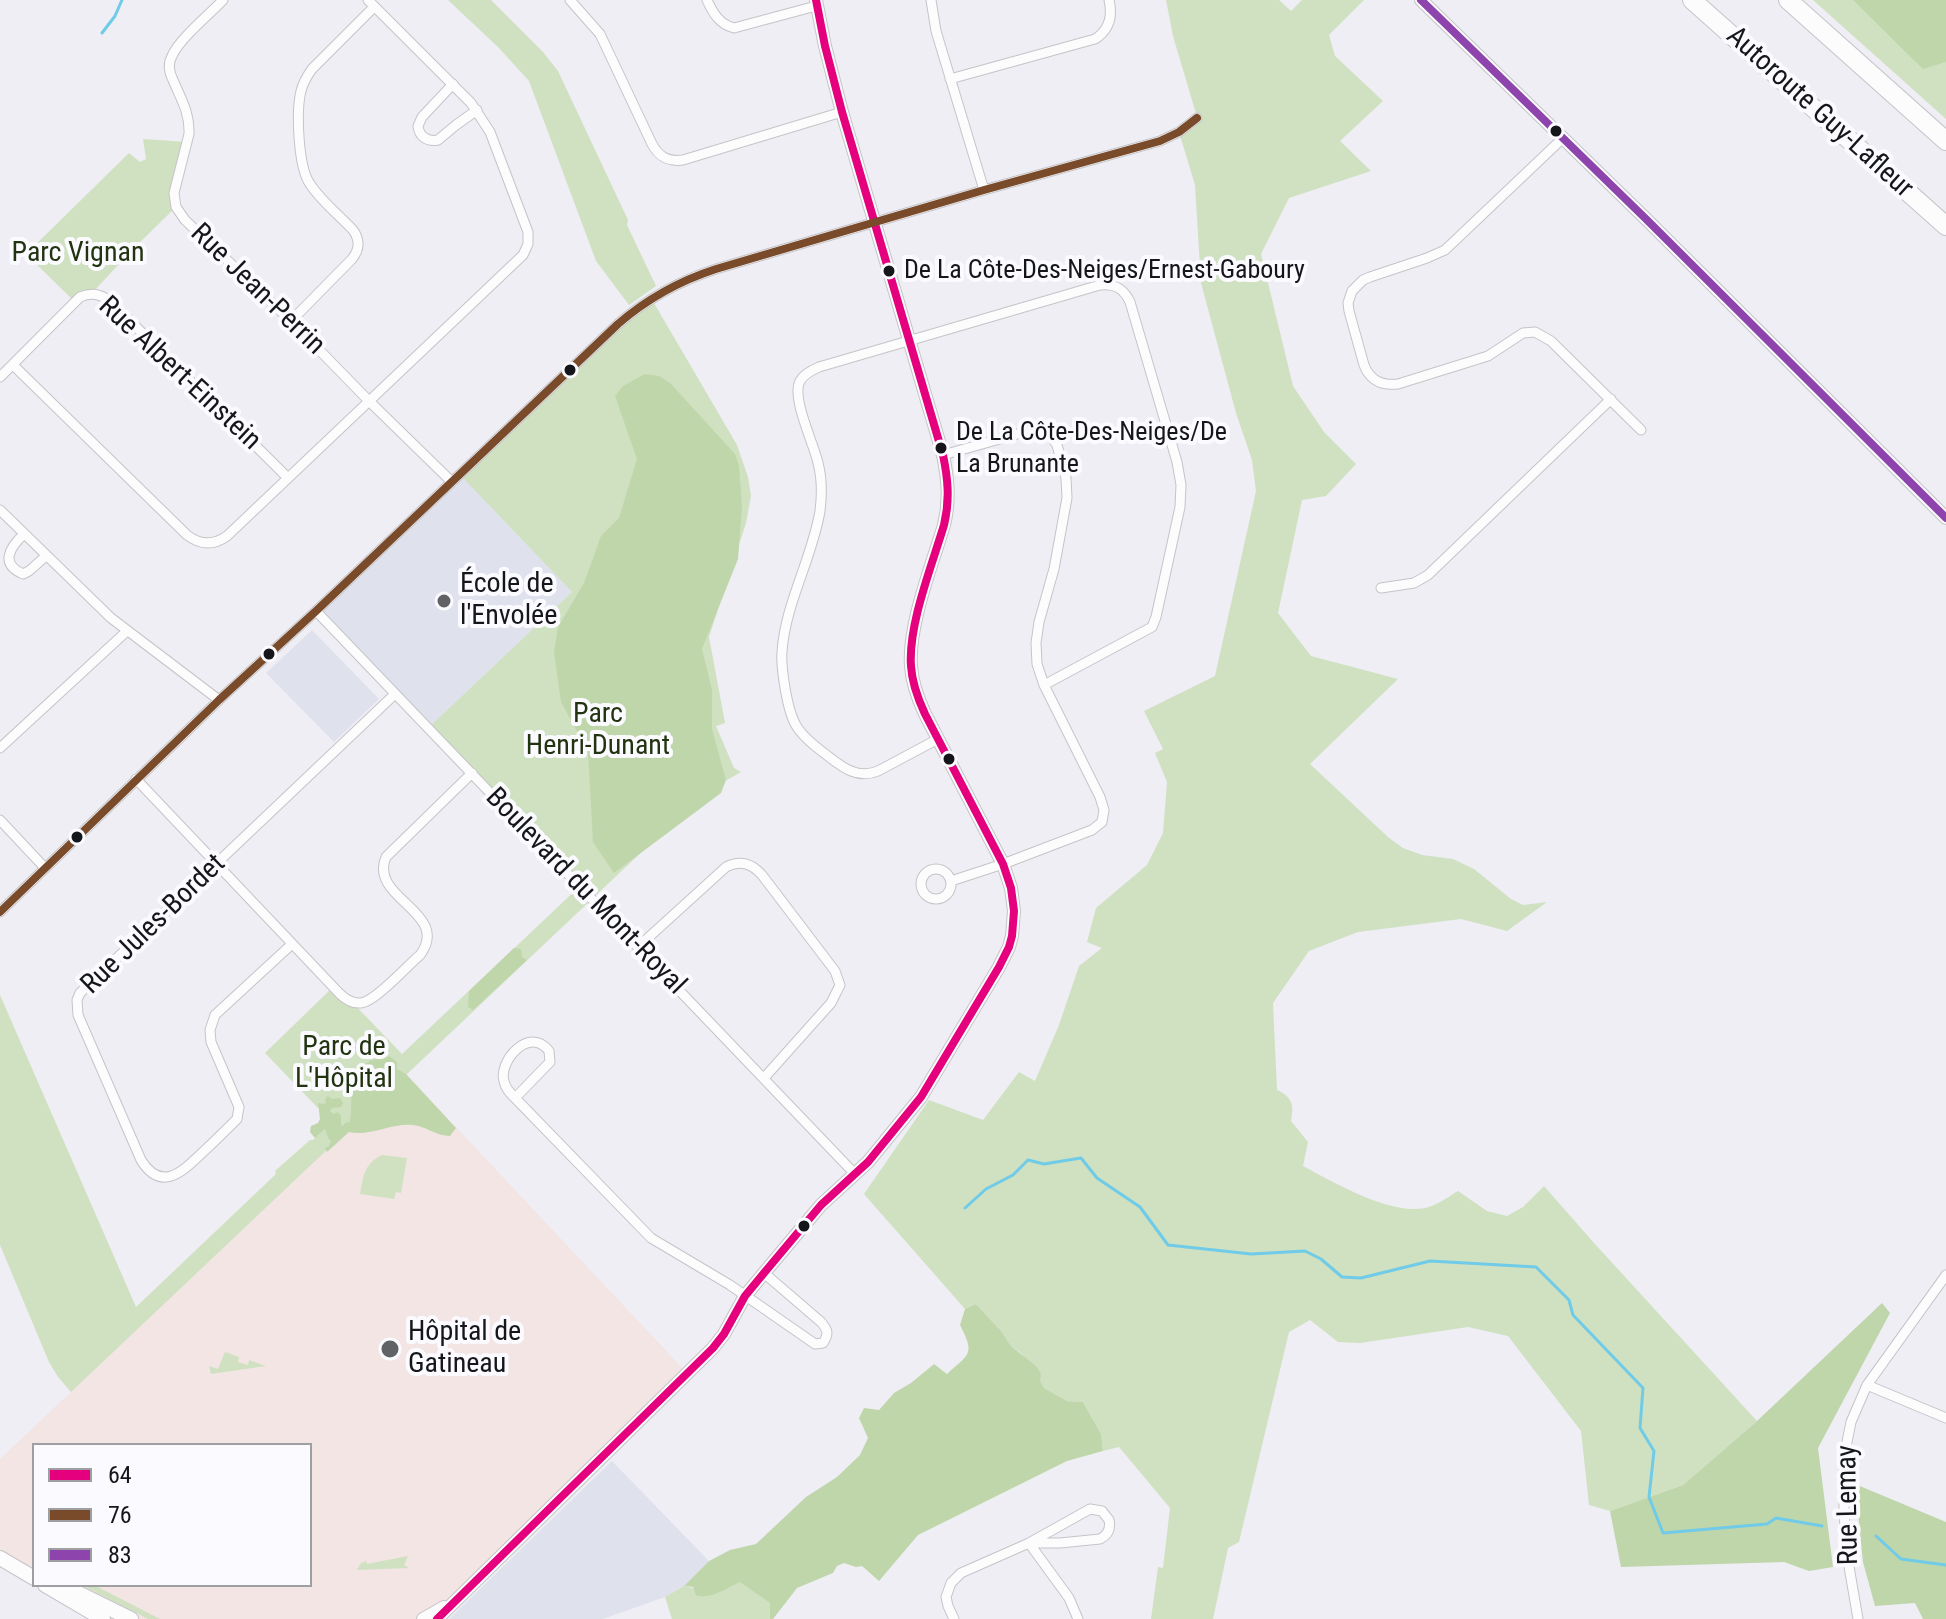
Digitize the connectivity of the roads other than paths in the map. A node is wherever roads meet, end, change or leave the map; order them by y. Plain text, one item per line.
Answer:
1 (223, 0) edge
2 (570, 0) edge
3 (707, 0) edge
4 (931, 0) edge
5 (1109, 0) edge
6 (1421, 0) edge
7 (1692, 0) edge
8 (1788, 0) edge
9 (371, 3) edge
10 (816, 3) edge
11 (950, 79) junction
12 (453, 84) junction
13 (477, 110) junction
14 (842, 112) junction
15 (1197, 118) dead end
16 (1563, 138) junction
17 (1946, 141) edge
18 (984, 190) junction
19 (875, 222) junction
20 (1946, 226) edge
21 (291, 321) junction
22 (909, 341) junction
23 (13, 365) junction
24 (0, 377) edge
25 (1611, 399) junction
26 (369, 401) junction
27 (1641, 430) dead end
28 (943, 455) junction
29 (287, 477) junction
30 (452, 482) junction
31 (0, 510) edge
32 (1946, 518) edge
33 (24, 534) junction
34 (46, 556) junction
35 (1381, 588) dead end
36 (316, 611) junction
37 (127, 631) junction
38 (1044, 685) junction
39 (395, 694) junction
40 (219, 700) junction
41 (938, 739) junction
42 (0, 748) edge
43 (472, 773) junction
44 (136, 779) junction
45 (0, 820) edge
46 (216, 864) junction
47 (1003, 864) junction
48 (45, 868) junction
49 (951, 881) dead end
50 (0, 912) edge
51 (292, 944) junction
52 (638, 947) junction
53 (764, 1078) junction
54 (515, 1098) junction
55 (854, 1173) junction
56 (764, 1273) junction
57 (1946, 1275) edge
58 (745, 1296) junction
59 (1867, 1385) junction
60 (1946, 1418) edge
61 (1029, 1543) junction
62 (0, 1556) edge
63 (32, 1570) edge
64 (32, 1577) edge
65 (48, 1587) edge
66 (66, 1587) edge
67 (454, 1602) junction
68 (103, 1619) edge
69 (131, 1619) edge
70 (423, 1619) edge
71 (437, 1619) edge
72 (954, 1619) edge
73 (1078, 1619) edge
74 (1858, 1619) edge

1 - 21 street, Rue Jean-Perrin
2 - 14 street
3 - 10 street
4 - 11 street
5 - 11 street
6 - 16 street
7 - 20 highway, Autoroute Guy-Lafleur
8 - 17 highway
9 - 12 street
9 - 21 street
10 - 14 street
11 - 18 street
12 - 13 street
12 - 13 street
13 - 26 street
14 - 19 street
15 - 18 street
16 - 25 street
16 - 32 street
18 - 19 street
19 - 22 street
19 - 30 street
21 - 26 street, Rue Jean-Perrin
22 - 28 street
22 - 38 street
22 - 41 street
23 - 24 street, Rue Albert-Einstein
23 - 29 street
23 - 29 street, Rue Albert-Einstein
25 - 27 street
25 - 35 street
26 - 29 street
26 - 30 street, Rue Jean-Perrin
28 - 38 street
28 - 41 street
30 - 36 street
31 - 33 street
33 - 34 street
33 - 34 street
34 - 37 street
36 - 39 street, Boulevard du Mont-Royal
36 - 40 street
37 - 40 street
37 - 42 street
38 - 47 street
39 - 43 street, Boulevard du Mont-Royal
39 - 46 street, Rue Jules-Bordet
40 - 44 street
41 - 47 street
43 - 51 street
43 - 52 street, Boulevard du Mont-Royal
44 - 46 street
44 - 48 street
45 - 48 street
46 - 51 street
46 - 51 street, Rue Jules-Bordet
47 - 49 street
47 - 55 street
48 - 50 street
52 - 53 street, Boulevard du Mont-Royal
52 - 53 street
53 - 55 street, Boulevard du Mont-Royal
54 - 54 street
54 - 58 street
55 - 56 street
56 - 58 street
56 - 58 street
57 - 59 street, Rue Lemay
58 - 67 street
59 - 60 street
59 - 74 street, Rue Lemay
61 - 61 street
61 - 72 street
61 - 73 street
62 - 63 main road
62 - 64 main road
65 - 68 main road
66 - 69 main road
67 - 70 street
67 - 71 street

